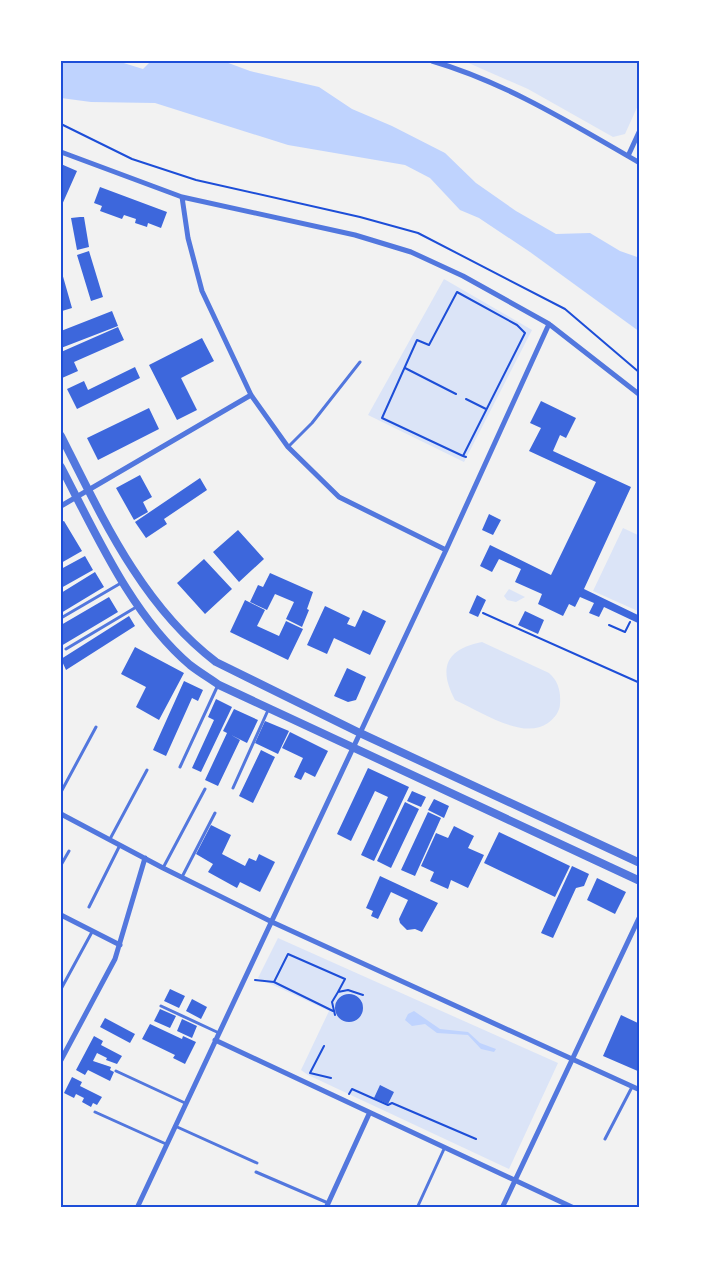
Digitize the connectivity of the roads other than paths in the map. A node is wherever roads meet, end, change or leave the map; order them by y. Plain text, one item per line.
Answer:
1 (432, 61) edge
2 (640, 130) edge
3 (61, 152) edge
4 (628, 156) junction
5 (640, 163) edge
6 (182, 197) junction
7 (549, 324) junction
8 (360, 362) dead end
9 (252, 395) junction
10 (640, 395) edge
11 (61, 436) edge
12 (288, 447) junction
13 (61, 467) edge
14 (88, 489) junction
15 (76, 496) junction
16 (61, 506) edge
17 (446, 550) junction
18 (122, 582) junction
19 (139, 606) junction
20 (61, 618) edge
21 (66, 649) dead end
22 (219, 685) junction
23 (269, 708) junction
24 (96, 726) dead end
25 (360, 733) junction
26 (352, 748) junction
27 (180, 767) dead end
28 (148, 770) dead end
29 (233, 788) dead end
30 (205, 789) dead end
31 (61, 792) edge
32 (215, 813) dead end
33 (61, 814) edge
34 (110, 839) junction
35 (120, 844) junction
36 (69, 851) dead end
37 (145, 858) junction
38 (640, 863) edge
39 (61, 865) edge
40 (163, 868) junction
41 (182, 877) junction
42 (640, 881) edge
43 (89, 907) dead end
44 (61, 915) edge
45 (640, 916) edge
46 (272, 922) junction
47 (92, 932) junction
48 (120, 945) junction
49 (61, 990) edge
50 (161, 1006) dead end
51 (219, 1033) junction
52 (215, 1040) junction
53 (572, 1058) junction
54 (61, 1060) edge
55 (116, 1071) dead end
56 (632, 1087) junction
57 (640, 1090) edge
58 (185, 1104) junction
59 (95, 1112) dead end
60 (369, 1114) junction
61 (175, 1126) junction
62 (606, 1139) dead end
63 (166, 1144) junction
64 (444, 1148) junction
65 (257, 1163) dead end
66 (256, 1172) dead end
67 (514, 1181) junction
68 (327, 1205) edge
69 (137, 1208) edge
70 (417, 1208) edge
71 (502, 1208) edge
72 (574, 1208) edge

1 - 4 street
2 - 4 street
3 - 6 street
4 - 5 street
6 - 7 street
6 - 9 street
7 - 10 street
7 - 17 street
8 - 12 lane
9 - 12 street
9 - 14 street
11 - 14 street
12 - 17 street
13 - 15 street
14 - 15 street
14 - 25 street
15 - 16 street
15 - 18 street
17 - 25 street
18 - 19 street
18 - 20 lane
19 - 21 lane
19 - 22 street
22 - 23 street
22 - 27 lane
23 - 26 street
23 - 29 lane
24 - 31 lane
25 - 26 street
25 - 38 street
26 - 42 street
26 - 46 street
28 - 34 lane
30 - 40 lane
32 - 41 lane
33 - 34 street
34 - 35 street
35 - 37 street
35 - 43 lane
36 - 39 lane
37 - 40 street
37 - 48 street
40 - 41 street
41 - 46 street
44 - 47 street
45 - 53 street
46 - 51 street
46 - 53 street
47 - 48 street
47 - 49 lane
48 - 54 street
50 - 51 lane
51 - 52 street
52 - 58 street
52 - 60 street
53 - 56 street
53 - 67 street
55 - 58 lane
56 - 57 street
56 - 62 lane
58 - 61 street
59 - 63 lane
60 - 64 street
60 - 68 street
61 - 63 street
61 - 65 lane
63 - 69 street
64 - 67 street
64 - 70 lane
66 - 68 lane
67 - 71 street
67 - 72 street

